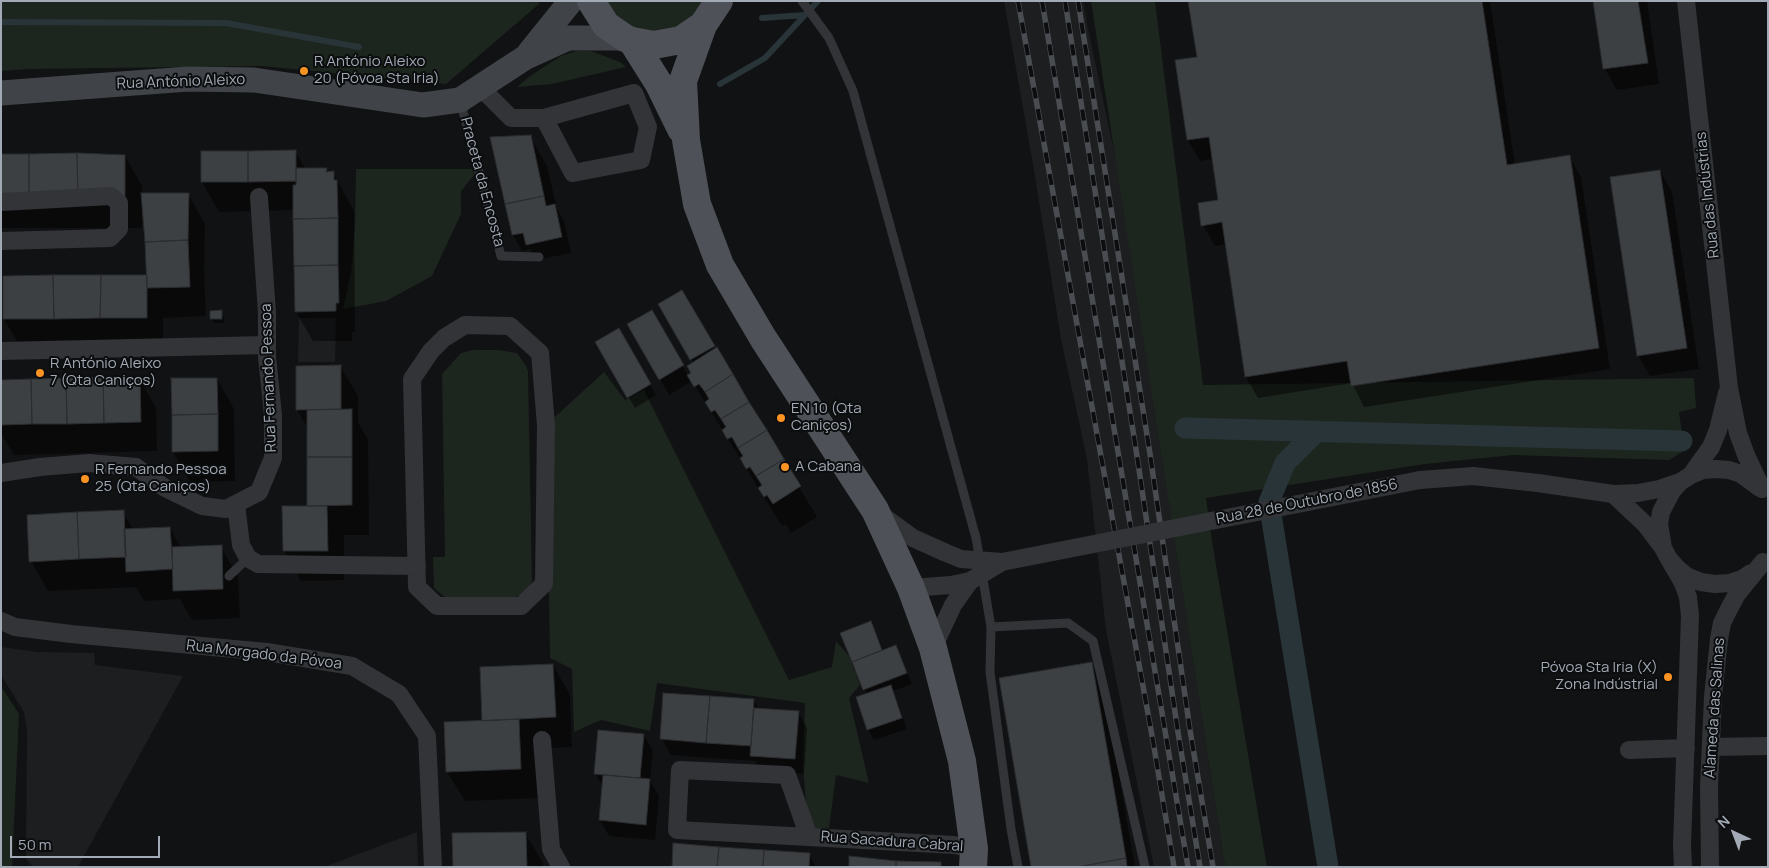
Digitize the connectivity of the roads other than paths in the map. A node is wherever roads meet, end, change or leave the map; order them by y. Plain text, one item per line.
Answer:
1 (570, 1) edge
2 (590, 1) edge
3 (1686, 1) edge
4 (719, 2) edge
5 (803, 2) edge
6 (703, 25) junction
7 (628, 40) junction
8 (526, 57) junction
9 (1, 93) edge
10 (470, 93) junction
11 (544, 118) junction
12 (686, 140) junction
13 (260, 197) dead end
14 (1, 202) edge
15 (1, 241) edge
16 (539, 257) dead end
17 (268, 345) junction
18 (1, 351) edge
19 (1729, 388) junction
20 (1, 473) edge
21 (1686, 478) junction
22 (1613, 494) junction
23 (1765, 494) edge
24 (236, 504) junction
25 (876, 510) junction
26 (1666, 553) junction
27 (248, 558) junction
28 (1765, 558) edge
29 (1002, 562) junction
30 (417, 566) junction
31 (229, 576) dead end
32 (970, 581) junction
33 (911, 588) junction
34 (1, 621) edge
35 (991, 628) junction
36 (933, 648) junction
37 (542, 740) dead end
38 (1768, 746) edge
39 (1711, 747) junction
40 (1686, 748) junction
41 (1628, 750) dead end
42 (810, 837) junction
43 (973, 858) edge
44 (433, 867) edge
45 (561, 867) edge
46 (1018, 867) edge
47 (1145, 867) edge
48 (1683, 867) edge
49 (1710, 867) edge

1 - 8 street, Rua António Aleixo
2 - 7 main road
3 - 19 street, Rua das Indústrias
4 - 6 main road
5 - 35 lane
6 - 7 main road
6 - 12 main road
7 - 8 street, Rua António Aleixo
7 - 12 main road
8 - 10 street, Rua António Aleixo
9 - 10 street, Rua António Aleixo
10 - 11 street
10 - 16 lane, Praceta da Encosta
11 - 11 street
12 - 25 main road
13 - 17 street, Rua Fernando Pessoa
14 - 15 street
17 - 18 street
17 - 24 street, Rua Fernando Pessoa
19 - 21 street, Rua das Indústrias
19 - 23 street, Rua das Indústrias
20 - 24 street, Rua Fernando Pessoa
21 - 22 street, Rua 28 de Outubro de 1856
21 - 23 street, Rua 28 de Outubro de 1856
21 - 26 street, Rua das Indústrias
22 - 26 street
22 - 29 street, Rua 28 de Outubro de 1856, bridge
24 - 27 street
25 - 29 street, Rua 28 de Outubro de 1856, bridge
25 - 33 main road
26 - 28 street
26 - 40 street, Alameda das Salinas
27 - 30 street
27 - 31 lane
28 - 39 street, Alameda das Salinas
29 - 32 street, Rua 28 de Outubro de 1856, bridge
30 - 30 street
32 - 33 street, Rua 28 de Outubro de 1856, bridge
32 - 36 street, Rua 28 de Outubro de 1856
33 - 36 main road
34 - 44 street, Rua Morgado da Póvoa
35 - 46 lane
35 - 47 lane
36 - 43 main road
37 - 45 street
38 - 39 street
39 - 49 street, Alameda das Salinas
40 - 41 street
40 - 48 street, Alameda das Salinas
42 - 42 street, Rua Sacadura Cabral
42 - 43 street, Rua Sacadura Cabral

